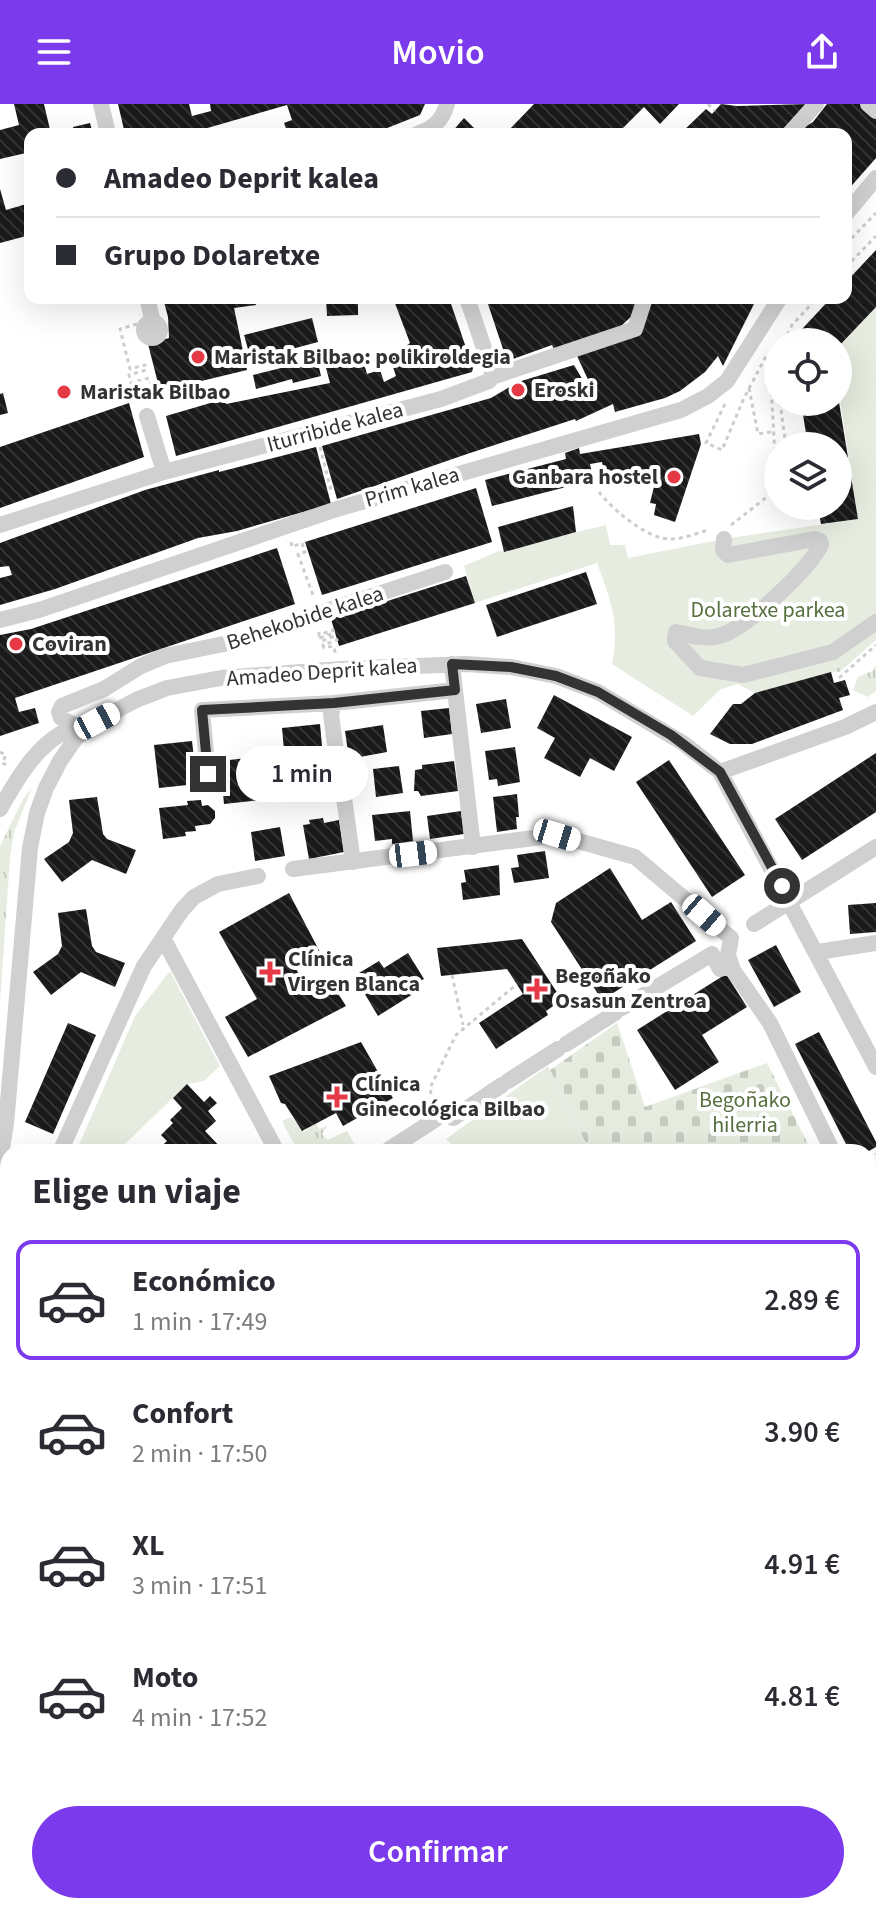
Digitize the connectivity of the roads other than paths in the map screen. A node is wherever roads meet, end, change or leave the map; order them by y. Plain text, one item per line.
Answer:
1 (101, 104) edge
2 (447, 104) edge
3 (816, 104) edge
4 (868, 104) edge
5 (876, 111) edge
6 (107, 128) edge
7 (431, 128) edge
8 (794, 128) edge
9 (876, 178) edge
10 (852, 207) edge
11 (148, 304) edge
12 (469, 304) edge
13 (643, 304) edge
14 (776, 304) edge
15 (153, 322) dead end
16 (492, 377) junction
17 (146, 409) road end
18 (164, 472) junction
19 (0, 525) edge
20 (728, 532) road end
21 (445, 572) dead end
22 (0, 620) edge
23 (876, 622) edge
24 (452, 664) junction
25 (455, 690) junction
26 (334, 703) junction
27 (876, 712) edge
28 (97, 721) junction
29 (76, 726) junction
30 (336, 752) dead end
31 (27, 766) junction
32 (720, 772) junction
33 (53, 773) junction
34 (208, 774) dead end
35 (342, 784) dead end
36 (13, 786) junction
37 (0, 809) edge
38 (473, 847) junction
39 (876, 847) edge
40 (353, 862) junction
41 (293, 869) dead end
42 (258, 876) dead end
43 (163, 938) junction
44 (731, 938) junction
45 (876, 943) edge
46 (818, 952) junction
47 (731, 965) junction
48 (869, 1039) edge
49 (876, 1067) edge
50 (431, 1105) road end
51 (2, 1144) edge
52 (64, 1144) edge
53 (273, 1144) edge
54 (397, 1144) edge
55 (413, 1144) edge
56 (829, 1144) edge

1 - 6 street
2 - 7 street
3 - 8 street
4 - 5 street
9 - 10 street
11 - 15 street
12 - 16 street
13 - 16 street, Iturribide kalea
14 - 22 street, Prim kalea
16 - 18 street, Iturribide kalea
17 - 18 street
18 - 19 street, Iturribide kalea
20 - 23 street
21 - 29 street, Behekobide kalea
24 - 25 street
24 - 28 street, Amadeo Deprit kalea
24 - 32 street, Amadeo Deprit kalea
25 - 26 street
25 - 38 street
26 - 30 street
26 - 34 street
27 - 32 street
28 - 29 street
28 - 33 street
29 - 31 street
31 - 33 street
31 - 36 street
32 - 46 street, Amadeo Deprit kalea
33 - 36 street
33 - 51 street
35 - 40 street
36 - 37 street
38 - 40 street
38 - 44 street
39 - 44 street, bridge
40 - 41 street
42 - 43 street
43 - 52 street
43 - 53 street
44 - 47 street
45 - 46 street
46 - 48 street, Amadeo Deprit kalea
47 - 55 street
47 - 56 street
48 - 49 street, Amadeo Deprit kalea
50 - 54 street

